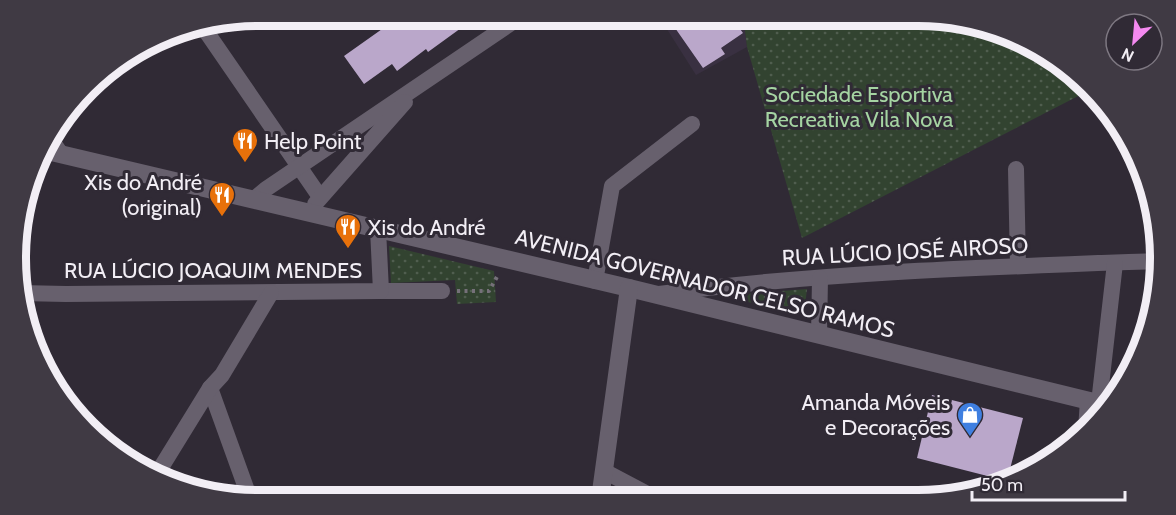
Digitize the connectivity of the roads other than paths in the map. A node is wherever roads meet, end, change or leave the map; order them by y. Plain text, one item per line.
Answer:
1 (507, 26) edge
2 (206, 31) edge
3 (422, 84) junction
4 (692, 124) dead end
5 (55, 145) edge
6 (51, 152) edge
7 (61, 154) junction
8 (299, 166) junction
9 (1016, 169) dead end
10 (320, 197) junction
11 (253, 200) junction
12 (308, 212) junction
13 (378, 229) junction
14 (1150, 261) edge
15 (1115, 263) junction
16 (1018, 266) junction
17 (820, 278) junction
18 (595, 280) junction
19 (628, 288) junction
20 (381, 291) junction
21 (441, 291) road end
22 (28, 293) edge
23 (266, 293) junction
24 (655, 295) junction
25 (819, 335) junction
26 (210, 388) junction
27 (1099, 403) edge
28 (160, 468) edge
29 (604, 471) junction
30 (246, 489) edge
31 (601, 490) edge
32 (640, 490) edge

1 - 3 street
2 - 8 street
3 - 8 street
3 - 10 street
4 - 18 street
5 - 7 street
6 - 7 main road, AVENIDA GOVERNADOR CELSO RAMOS
7 - 11 main road, AVENIDA GOVERNADOR CELSO RAMOS
8 - 10 street
8 - 11 street
9 - 16 street
10 - 12 street
11 - 12 main road, AVENIDA GOVERNADOR CELSO RAMOS
12 - 13 main road, AVENIDA GOVERNADOR CELSO RAMOS
13 - 18 main road, AVENIDA GOVERNADOR CELSO RAMOS
13 - 20 street, RUA LÚCIO JOAQUIM MENDES
14 - 15 street, RUA LÚCIO JOSÉ AIROSO
15 - 16 street, RUA LÚCIO JOSÉ AIROSO
15 - 27 street
16 - 17 street, RUA LÚCIO JOSÉ AIROSO
17 - 24 street, RUA LÚCIO JOSÉ AIROSO
17 - 25 street
18 - 19 main road, AVENIDA GOVERNADOR CELSO RAMOS
19 - 24 main road, AVENIDA GOVERNADOR CELSO RAMOS
19 - 29 main road
20 - 21 street
20 - 23 street, RUA LÚCIO JOAQUIM MENDES
22 - 23 street, RUA LÚCIO JOAQUIM MENDES
23 - 26 street
24 - 25 main road, AVENIDA GOVERNADOR CELSO RAMOS
25 - 27 main road, AVENIDA GOVERNADOR CELSO RAMOS
26 - 28 street
26 - 30 street
29 - 31 main road
29 - 32 street

